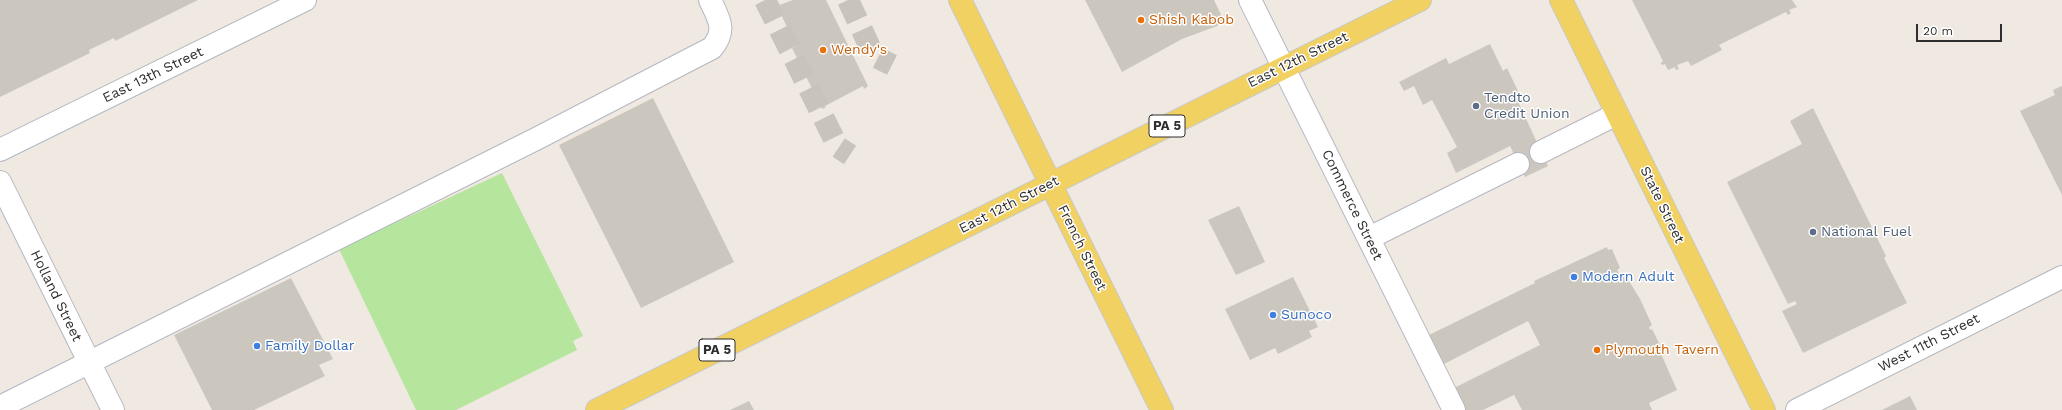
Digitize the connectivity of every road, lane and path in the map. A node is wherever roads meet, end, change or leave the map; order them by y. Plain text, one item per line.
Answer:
1 (305, 0) edge
2 (710, 0) edge
3 (960, 0) edge
4 (1250, 0) edge
5 (1420, 0) edge
6 (1561, 0) edge
7 (1284, 68) junction
8 (1617, 114) junction
9 (0, 150) edge
10 (1541, 152) dead end
11 (1518, 164) dead end
12 (0, 182) edge
13 (1050, 184) junction
14 (1369, 238) junction
15 (2062, 277) edge
16 (89, 362) junction
17 (0, 408) edge
18 (112, 410) edge
19 (597, 410) edge
20 (1162, 410) edge
21 (1454, 410) edge
22 (1764, 410) edge
23 (1797, 410) edge

1 - 9 street, East 13th Street
2 - 16 street
3 - 13 main road, French Street
4 - 7 street, Commerce Street
5 - 7 main road, East 12th Street / PA 5
6 - 8 main road, State Street
7 - 13 main road, East 12th Street / PA 5
7 - 14 street, Commerce Street
8 - 10 street
8 - 22 main road, State Street
11 - 14 street
12 - 16 street, Holland Street
13 - 19 main road, East 12th Street / PA 5
13 - 20 main road, French Street
14 - 21 street, Commerce Street
15 - 23 street, West 11th Street
16 - 17 street
16 - 18 street, Holland Street

